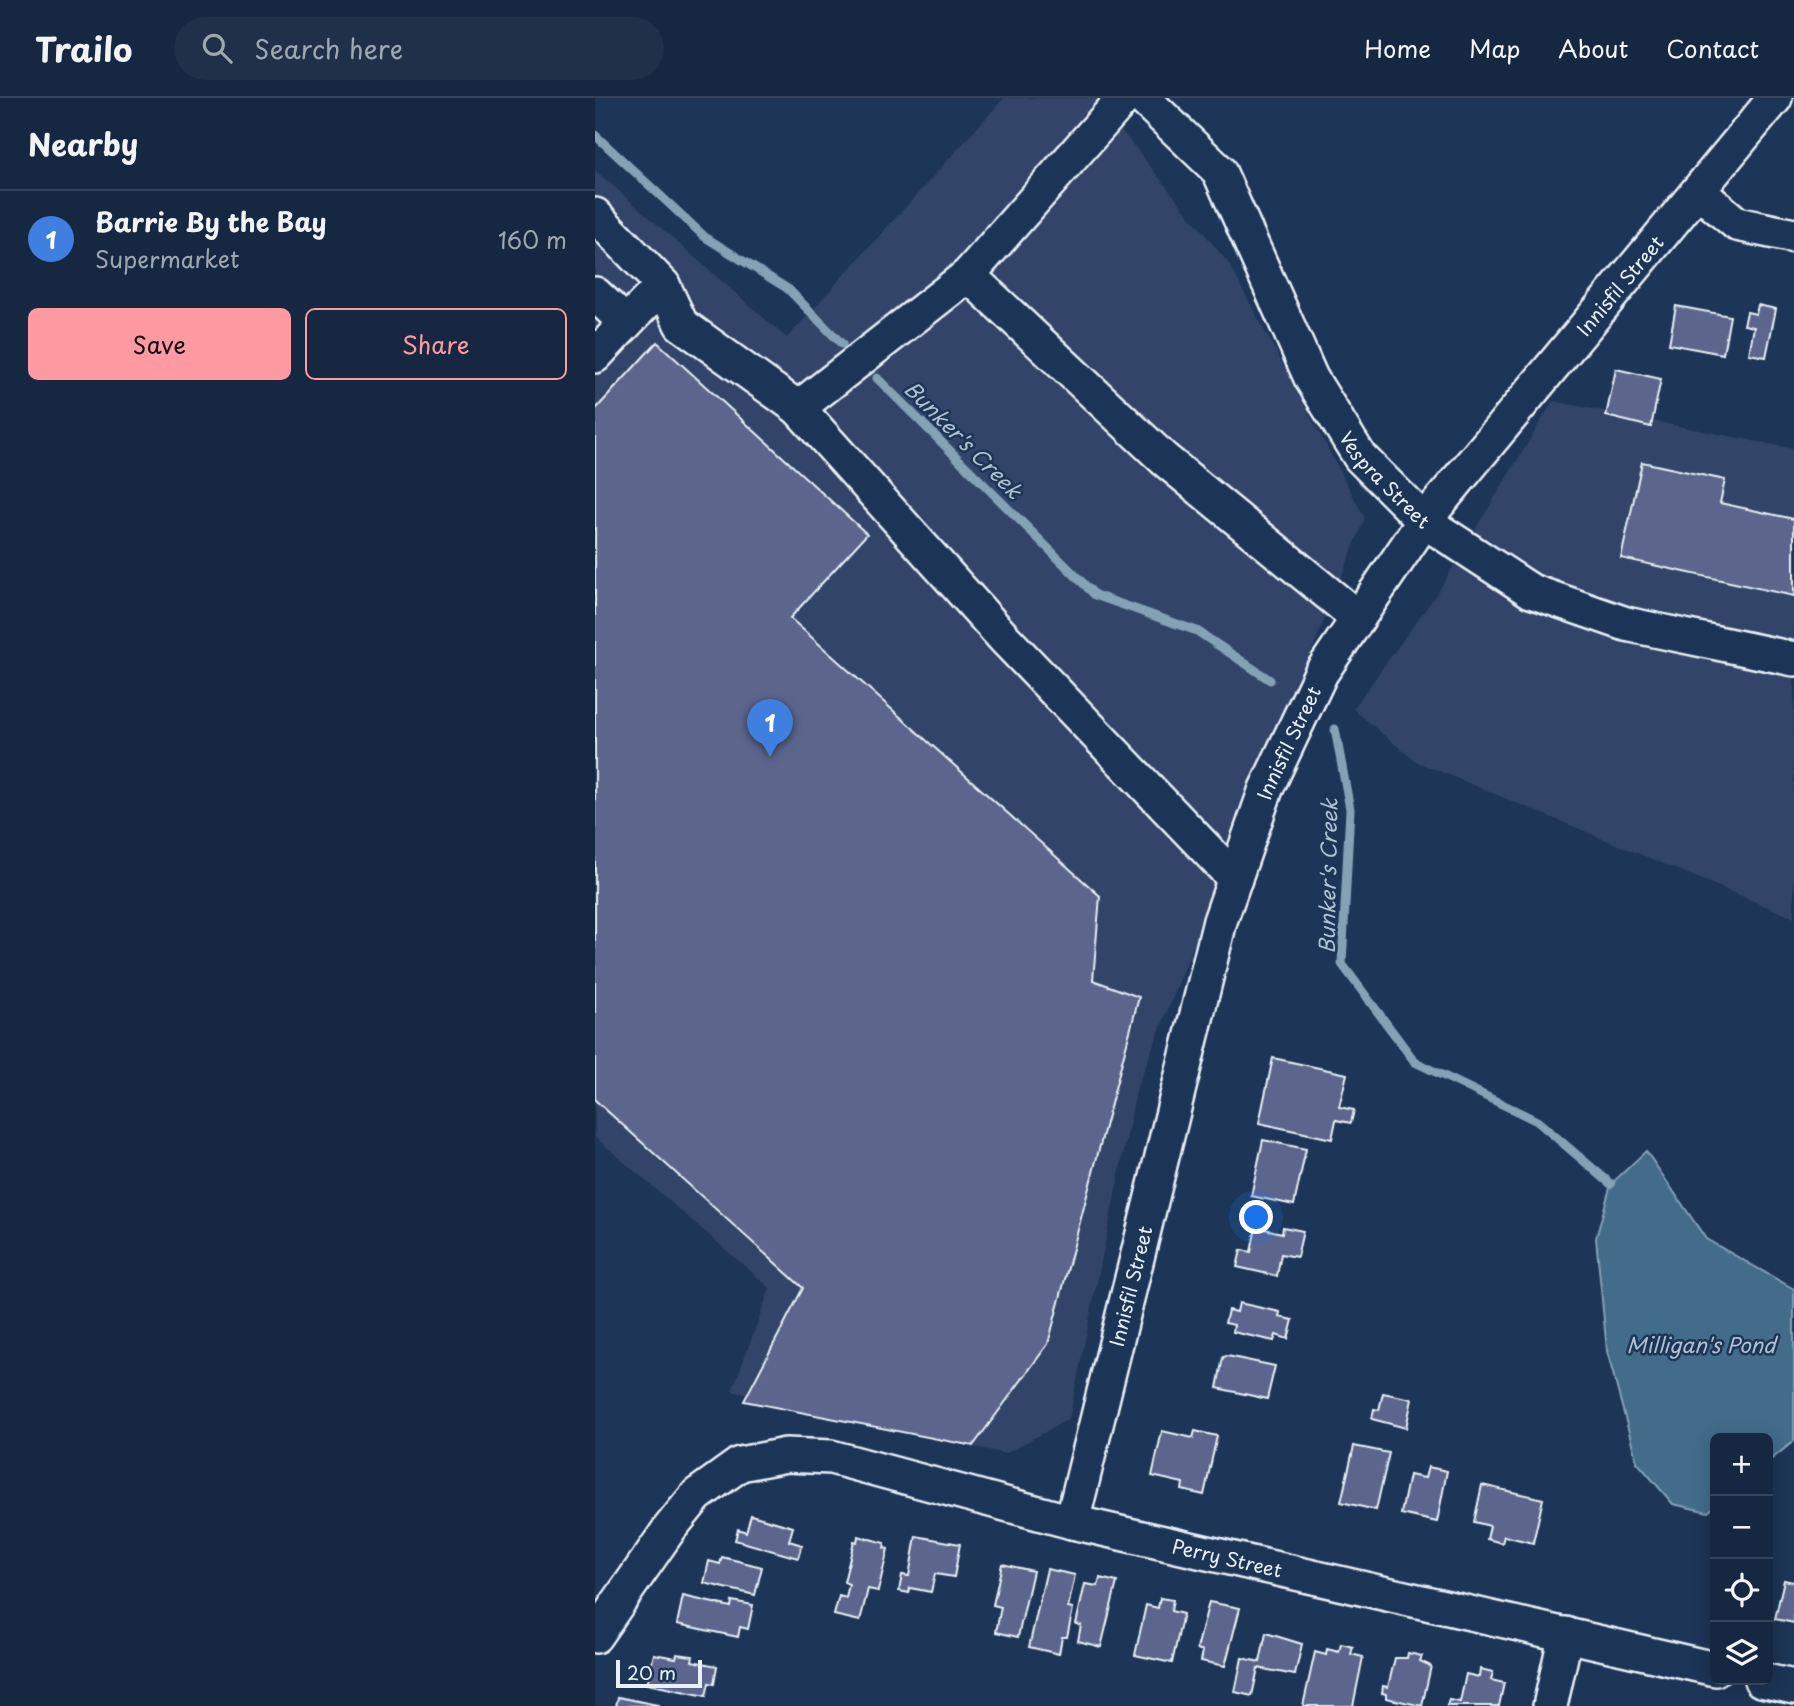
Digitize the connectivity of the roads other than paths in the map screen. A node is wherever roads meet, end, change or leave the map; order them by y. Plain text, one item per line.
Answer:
1 (1124, 98) edge
2 (1143, 98) edge
3 (1775, 98) edge
4 (1698, 191) junction
5 (595, 215) edge
6 (1794, 236) edge
7 (968, 275) junction
8 (663, 285) junction
9 (595, 294) edge
10 (626, 323) junction
11 (595, 356) edge
12 (798, 408) junction
13 (1424, 521) junction
14 (1358, 618) junction
15 (1794, 659) edge
16 (1235, 879) junction
17 (1072, 1522) junction
18 (1566, 1634) junction
19 (595, 1636) edge
20 (1710, 1668) edge
21 (1773, 1683) edge
22 (1794, 1688) edge
23 (1550, 1706) edge

1 - 7 street
2 - 13 street, Vespra Street
3 - 4 street, Innisfil Street
4 - 6 street
4 - 13 street, Innisfil Street
5 - 8 street
7 - 12 street
7 - 14 street
8 - 10 street
8 - 12 street
9 - 10 street
10 - 11 street
12 - 16 street
13 - 14 street, Innisfil Street
13 - 15 street, Vespra Street
14 - 16 street, Innisfil Street
16 - 17 street, Innisfil Street
17 - 18 street, Perry Street
17 - 19 street, Perry Street
18 - 20 street, Perry Street
18 - 23 street
21 - 22 street

